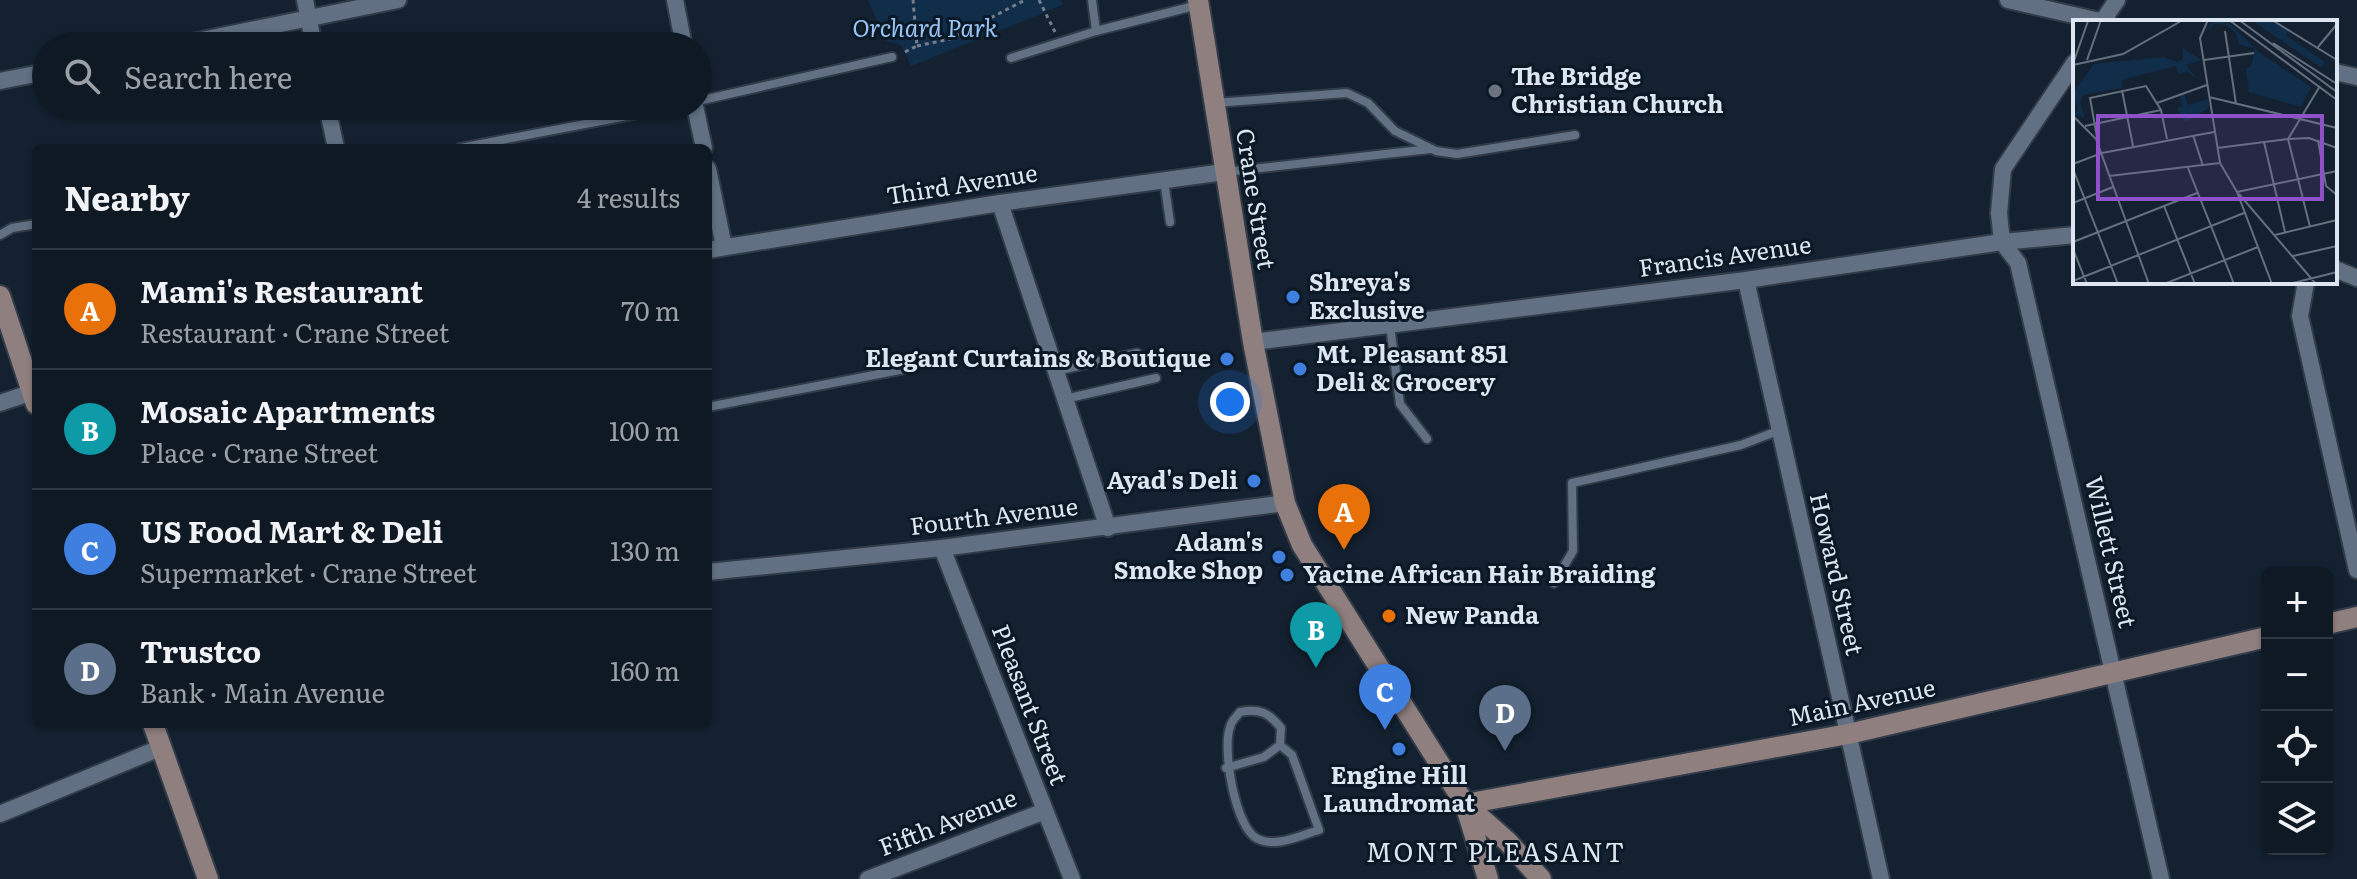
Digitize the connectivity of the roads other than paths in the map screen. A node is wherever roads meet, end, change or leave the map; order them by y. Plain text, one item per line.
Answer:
1 (305, 0) edge
2 (398, 0) edge
3 (675, 0) edge
4 (1092, 0) edge
5 (2008, 0) edge
6 (2117, 0) edge
7 (1198, 3) edge
8 (308, 18) junction
9 (2094, 20) edge
10 (2104, 20) edge
11 (1096, 31) junction
12 (240, 32) edge
13 (311, 32) edge
14 (681, 32) edge
15 (892, 57) road end
16 (1011, 58) dead end
17 (2073, 65) edge
18 (2337, 72) edge
19 (32, 75) edge
20 (2357, 77) edge
21 (0, 81) edge
22 (712, 98) edge
23 (1213, 103) junction
24 (330, 120) edge
25 (606, 120) edge
26 (698, 120) edge
27 (1575, 135) dead end
28 (335, 144) edge
29 (481, 144) edge
30 (703, 144) edge
31 (1430, 149) junction
32 (1224, 172) junction
33 (1164, 181) junction
34 (1000, 203) junction
35 (712, 208) edge
36 (1170, 222) dead end
37 (32, 225) edge
38 (0, 235) edge
39 (2073, 235) edge
40 (2002, 242) junction
41 (716, 248) edge
42 (2337, 270) edge
43 (2357, 278) edge
44 (1746, 280) junction
45 (2306, 284) edge
46 (0, 296) edge
47 (1390, 325) junction
48 (1253, 342) junction
49 (1137, 353) dead end
50 (905, 369) dead end
51 (1056, 371) junction
52 (1156, 378) dead end
53 (32, 387) edge
54 (32, 397) edge
55 (1065, 399) junction
56 (0, 403) edge
57 (712, 406) edge
58 (1780, 430) junction
59 (1427, 439) dead end
60 (1285, 503) junction
61 (1108, 528) junction
62 (942, 548) junction
63 (2357, 570) edge
64 (712, 572) edge
65 (1554, 583) dead end
66 (2357, 617) edge
67 (2333, 623) edge
68 (2261, 638) edge
69 (2114, 672) junction
70 (154, 728) edge
71 (1848, 734) junction
72 (1280, 745) junction
73 (160, 748) junction
74 (1226, 768) junction
75 (1465, 804) junction
76 (1045, 811) junction
77 (0, 814) edge
78 (208, 879) edge
79 (868, 879) edge
80 (1072, 879) edge
81 (1488, 879) edge
82 (1541, 879) edge
83 (1881, 879) edge
84 (2161, 879) edge

1 - 8 street
2 - 8 street
3 - 14 street
4 - 11 lane
5 - 9 street
6 - 10 street
7 - 11 lane
7 - 23 street, Crane Street
8 - 12 street
8 - 13 street
11 - 16 lane
15 - 22 lane
17 - 40 street
18 - 20 street
19 - 21 street
23 - 31 lane
23 - 32 street, Crane Street
24 - 28 street
25 - 29 lane
26 - 30 street
27 - 31 lane
31 - 32 lane
32 - 33 street, Third Avenue
32 - 48 street, Crane Street
33 - 34 street, Third Avenue
33 - 36 lane
34 - 41 street, Third Avenue
34 - 51 street
35 - 41 street
37 - 38 lane
39 - 40 street, Francis Avenue
40 - 44 street, Francis Avenue
40 - 69 street, Willett Street
42 - 43 street
44 - 47 street, Francis Avenue
44 - 58 street, Howard Street
45 - 63 street
46 - 53 street
47 - 48 street, Francis Avenue
47 - 59 lane
48 - 60 street, Crane Street
49 - 51 lane
50 - 57 lane
51 - 55 street
52 - 55 lane
54 - 56 street
55 - 61 street
58 - 65 lane
58 - 71 street, Howard Street
60 - 61 street, Fourth Avenue
60 - 75 street, Crane Street
61 - 62 street, Fourth Avenue
62 - 64 street, Fourth Avenue
62 - 76 street, Pleasant Street
66 - 67 street
68 - 69 street, Main Avenue
69 - 71 street, Main Avenue
69 - 84 street, Willett Street
70 - 73 street
71 - 75 street, Main Avenue
71 - 83 street, Howard Street
72 - 74 lane
72 - 74 lane
72 - 74 lane
73 - 77 street
73 - 78 street
75 - 81 street, Crane Street
75 - 82 street
76 - 79 street, Fifth Avenue
76 - 80 street, Pleasant Street

